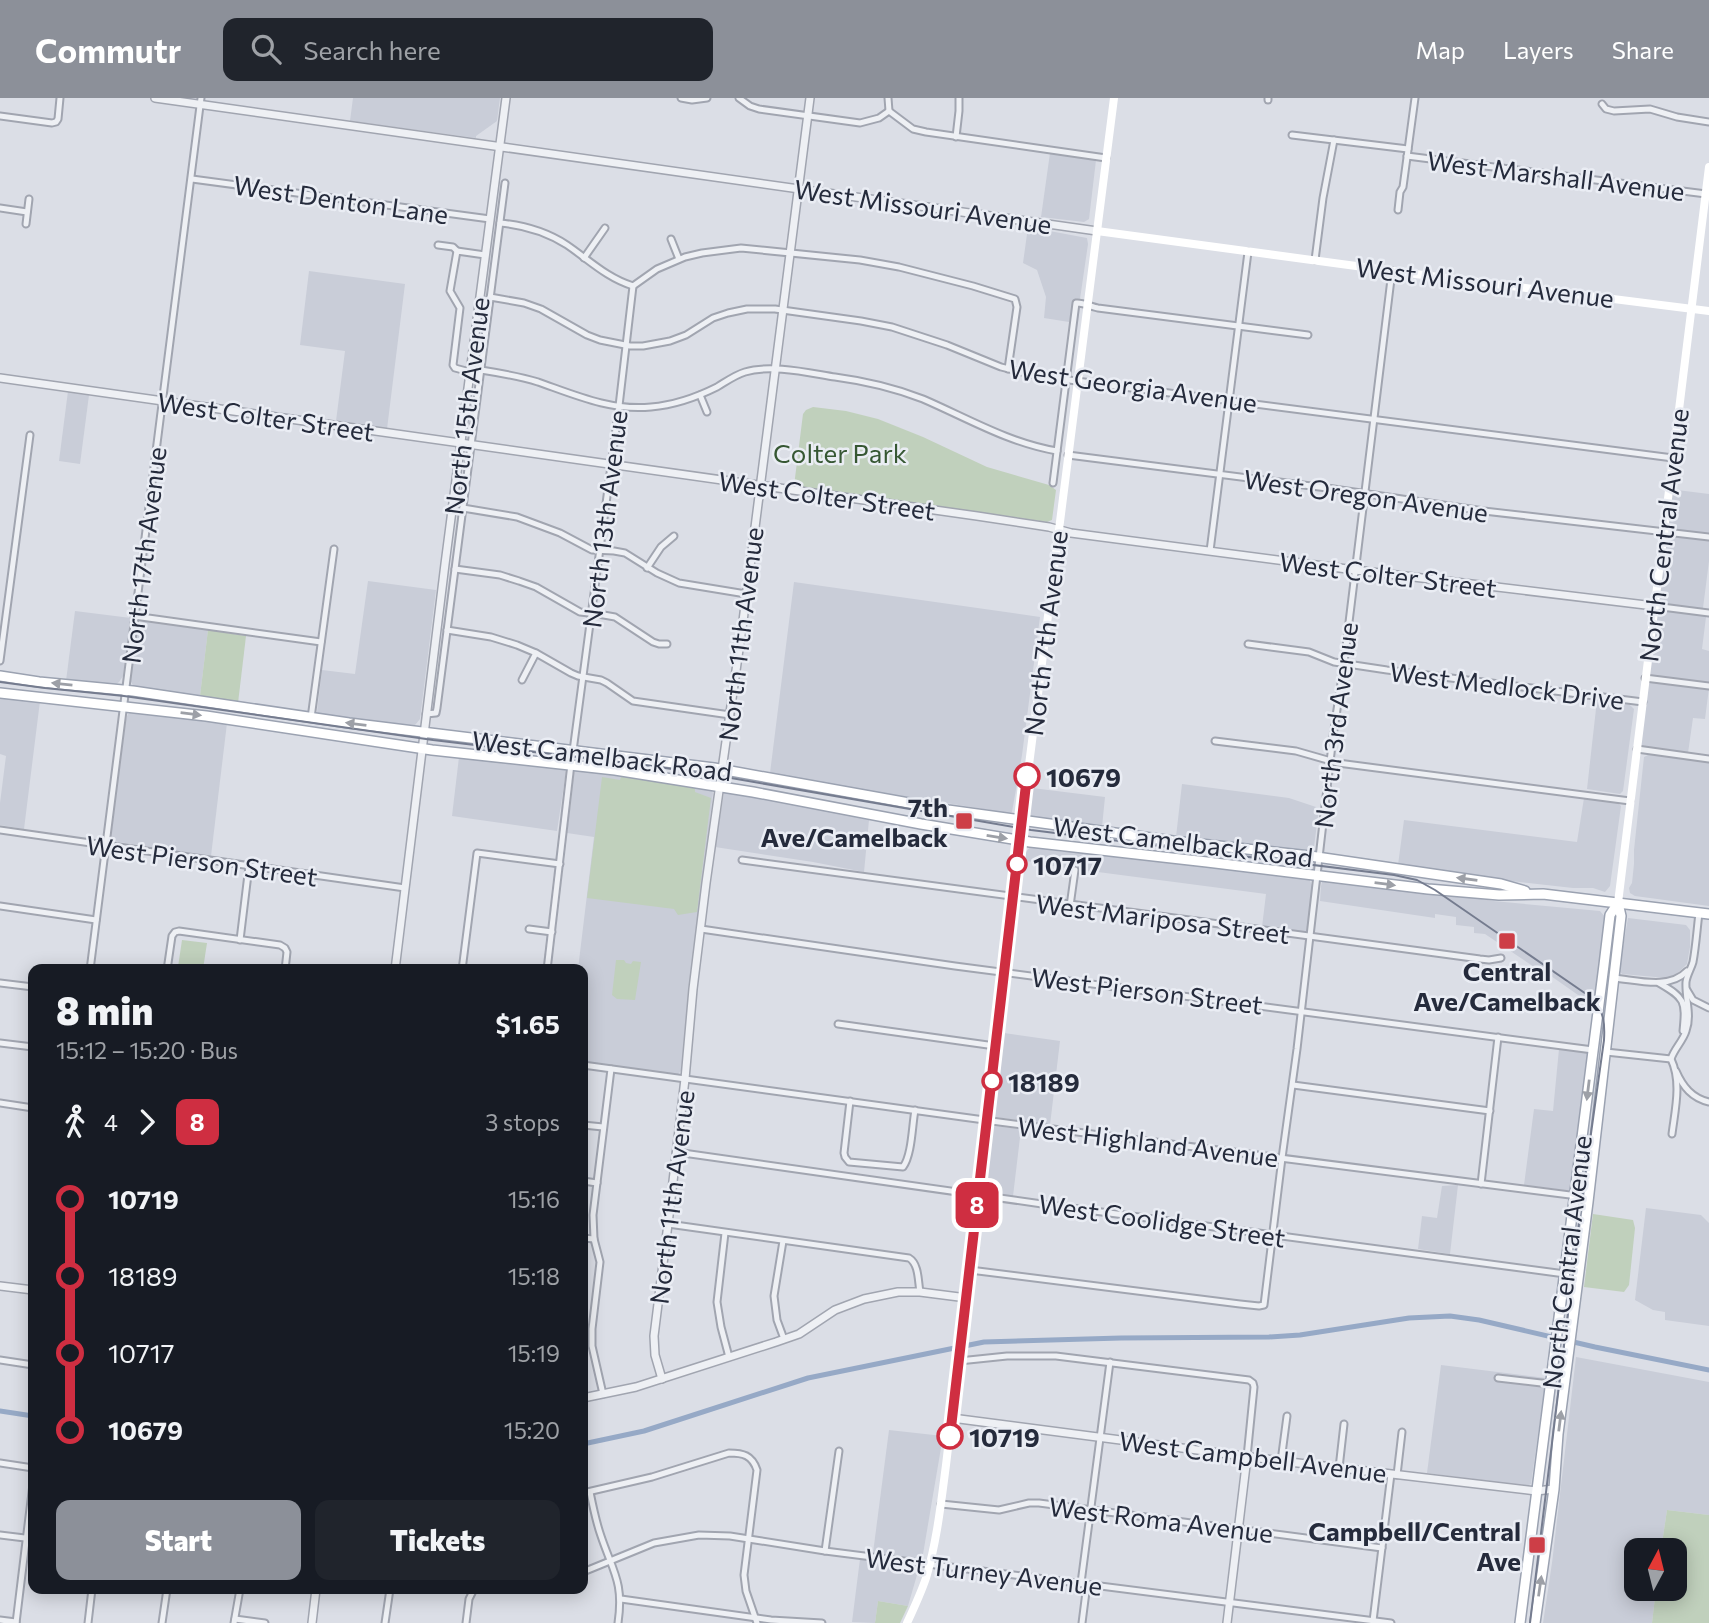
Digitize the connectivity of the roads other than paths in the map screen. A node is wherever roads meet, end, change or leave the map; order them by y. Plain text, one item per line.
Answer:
1 (61, 98) edge
2 (155, 98) edge
3 (506, 98) edge
4 (681, 98) edge
5 (707, 98) edge
6 (738, 98) edge
7 (810, 98) edge
8 (888, 98) edge
9 (959, 98) edge
10 (1114, 98) edge
11 (1415, 98) edge
12 (201, 101) edge
13 (1602, 104) dead end
14 (889, 111) junction
15 (0, 116) edge
16 (807, 116) junction
17 (1709, 122) edge
18 (1292, 135) dead end
19 (956, 137) junction
20 (1334, 141) junction
21 (499, 146) junction
22 (1408, 153) junction
23 (1106, 158) junction
24 (1709, 167) edge
25 (191, 179) junction
26 (505, 183) dead end
27 (798, 188) junction
28 (1707, 195) edge
29 (29, 200) dead end
30 (0, 208) edge
31 (1398, 211) dead end
32 (27, 212) junction
33 (490, 219) junction
34 (500, 223) junction
35 (26, 224) dead end
36 (606, 228) dead end
37 (1097, 231) junction
38 (671, 239) dead end
39 (438, 245) dead end
40 (457, 251) junction
41 (1248, 252) junction
42 (790, 253) junction
43 (485, 255) junction
44 (584, 258) junction
45 (679, 259) junction
46 (1315, 260) junction
47 (1392, 271) junction
48 (633, 286) junction
49 (490, 297) junction
50 (1087, 306) junction
51 (1691, 309) junction
52 (782, 311) junction
53 (1709, 311) edge
54 (1238, 326) junction
55 (1308, 335) dead end
56 (626, 345) junction
57 (1008, 369) junction
58 (481, 370) junction
59 (775, 370) junction
60 (471, 372) junction
61 (0, 378) edge
62 (1065, 379) junction
63 (1078, 381) junction
64 (701, 395) junction
65 (1229, 400) junction
66 (163, 401) junction
67 (619, 406) junction
68 (707, 412) dead end
69 (1374, 419) junction
70 (30, 435) dead end
71 (461, 443) junction
72 (471, 445) junction
73 (1057, 451) junction
74 (1068, 455) junction
75 (1673, 458) junction
76 (611, 464) junction
77 (1220, 475) junction
78 (1053, 483) dead end
79 (760, 486) junction
80 (1364, 494) junction
81 (463, 508) junction
82 (1058, 530) junction
83 (1664, 532) junction
84 (674, 536) dead end
85 (1709, 537) edge
86 (334, 550) dead end
87 (599, 551) junction
88 (1210, 551) junction
89 (647, 568) junction
90 (455, 569) junction
91 (1355, 570) junction
92 (746, 594) junction
93 (1654, 606) junction
94 (1709, 612) edge
95 (591, 614) junction
96 (134, 616) junction
97 (447, 630) junction
98 (321, 642) junction
99 (667, 644) dead end
100 (1248, 644) dead end
101 (536, 653) junction
102 (0, 661) edge
103 (433, 661) junction
104 (443, 662) junction
105 (1343, 663) junction
106 (0, 676) edge
107 (583, 677) junction
108 (1646, 677) junction
109 (522, 680) dead end
110 (1709, 686) edge
111 (125, 690) junction
112 (0, 692) edge
113 (1643, 702) junction
114 (123, 707) junction
115 (426, 714) junction
116 (730, 715) junction
117 (312, 718) junction
118 (424, 732) junction
119 (1214, 741) dead end
120 (422, 749) junction
121 (1637, 749) junction
122 (573, 751) junction
123 (1709, 759) edge
124 (1330, 761) junction
125 (571, 764) junction
126 (723, 769) junction
127 (720, 786) junction
128 (1630, 800) junction
129 (1022, 821) junction
130 (0, 830) edge
131 (1020, 841) junction
132 (106, 846) junction
133 (1319, 858) junction
134 (741, 860) dead end
135 (560, 864) junction
136 (249, 866) junction
137 (1075, 870) dead end
138 (1317, 875) junction
139 (1493, 883) junction
140 (405, 888) junction
141 (1473, 893) junction
142 (1534, 894) junction
143 (1013, 899) junction
144 (1618, 903) junction
145 (0, 906) edge
146 (1070, 906) junction
147 (1704, 914) edge
148 (96, 920) junction
149 (529, 929) dead end
150 (701, 929) junction
151 (552, 932) junction
152 (1310, 937) junction
153 (240, 940) junction
154 (1501, 958) dead end
155 (91, 964) edge
156 (168, 964) edge
157 (286, 964) edge
158 (396, 964) edge
159 (463, 964) edge
160 (548, 964) edge
161 (1691, 966) junction
162 (1004, 971) junction
163 (1683, 976) junction
164 (1614, 978) junction
165 (0, 983) edge
166 (1659, 983) junction
167 (28, 987) edge
168 (1686, 987) junction
169 (1678, 994) junction
170 (1709, 1007) edge
171 (1302, 1010) junction
172 (838, 1024) dead end
173 (1498, 1037) junction
174 (1683, 1038) junction
175 (0, 1043) edge
176 (28, 1046) edge
177 (995, 1046) junction
178 (1593, 1049) junction
179 (1606, 1052) junction
180 (1672, 1062) junction
181 (588, 1066) edge
182 (611, 1069) junction
183 (685, 1079) junction
184 (1293, 1085) junction
185 (850, 1101) junction
186 (1709, 1102) edge
187 (0, 1103) edge
188 (28, 1107) edge
189 (915, 1110) junction
190 (1490, 1111) junction
191 (987, 1120) junction
192 (588, 1126) edge
193 (603, 1128) junction
194 (1672, 1134) dead end
195 (676, 1152) junction
196 (1282, 1158) junction
197 (588, 1182) edge
198 (597, 1183) junction
199 (1481, 1184) junction
200 (978, 1195) junction
201 (1575, 1196) junction
202 (1588, 1202) junction
203 (668, 1224) junction
204 (725, 1233) junction
205 (1273, 1235) junction
206 (588, 1238) edge
207 (594, 1239) junction
208 (783, 1241) junction
209 (970, 1270) junction
210 (1565, 1274) junction
211 (0, 1286) edge
212 (28, 1289) edge
213 (919, 1292) junction
214 (967, 1298) junction
215 (784, 1339) junction
216 (729, 1357) junction
217 (960, 1357) junction
218 (0, 1360) edge
219 (1110, 1362) junction
220 (28, 1363) edge
221 (1498, 1378) dead end
222 (662, 1379) junction
223 (1551, 1385) junction
224 (603, 1394) junction
225 (588, 1397) edge
226 (1287, 1416) dead end
227 (952, 1418) junction
228 (1344, 1424) dead end
229 (1402, 1432) dead end
230 (1101, 1436) junction
231 (839, 1451) dead end
232 (1247, 1457) junction
233 (1281, 1461) junction
234 (0, 1463) edge
235 (28, 1467) edge
236 (1339, 1468) junction
237 (1394, 1474) junction
238 (1554, 1489) junction
239 (1536, 1491) junction
240 (588, 1493) edge
241 (588, 1499) edge
242 (941, 1504) junction
243 (1090, 1509) junction
244 (1238, 1529) junction
245 (0, 1535) edge
246 (28, 1539) edge
247 (748, 1539) junction
248 (1382, 1548) junction
249 (28, 1551) edge
250 (825, 1551) junction
251 (611, 1561) junction
252 (930, 1564) junction
253 (588, 1570) edge
254 (1084, 1583) junction
255 (91, 1594) edge
256 (165, 1594) edge
257 (239, 1594) edge
258 (315, 1594) edge
259 (389, 1594) edge
260 (472, 1594) edge
261 (621, 1599) junction
262 (1229, 1602) junction
263 (1337, 1619) edge
264 (0, 1620) edge
265 (756, 1620) edge
266 (234, 1621) edge
267 (1373, 1621) junction
268 (16, 1622) edge
269 (88, 1623) edge
270 (162, 1623) edge
271 (265, 1623) edge
272 (312, 1623) edge
273 (385, 1623) edge
274 (466, 1623) edge
275 (618, 1623) edge
276 (822, 1623) edge
277 (907, 1623) edge
278 (1082, 1623) edge
279 (1227, 1623) edge
280 (1391, 1623) edge
281 (1520, 1623) edge
282 (1535, 1623) edge

1 - 15 street
2 - 12 street, West Missouri Avenue
3 - 21 street, North 15th Avenue
4 - 5 street
6 - 16 street
7 - 16 street, North 11th Avenue
8 - 14 street
9 - 19 street
10 - 23 main road, North 7th Avenue
11 - 22 street
12 - 21 street, West Missouri Avenue
12 - 25 street, North 17th Avenue
13 - 17 street
14 - 16 street
14 - 19 street
16 - 27 street, North 11th Avenue
18 - 20 street, West Marshall Avenue
19 - 23 street
20 - 22 street, West Marshall Avenue
20 - 46 street
21 - 27 street, West Missouri Avenue
21 - 33 street, North 15th Avenue
22 - 28 street, West Marshall Avenue
22 - 31 street
23 - 37 main road, North 7th Avenue
24 - 28 main road, North Central Avenue
25 - 33 street, West Denton Lane
25 - 66 street, North 17th Avenue
26 - 34 street, North 15th Avenue
27 - 37 street, West Missouri Avenue
27 - 42 street, North 11th Avenue
28 - 51 main road, North Central Avenue
29 - 32 street
30 - 32 street
32 - 35 street
33 - 43 street, North 15th Avenue
34 - 44 street
34 - 49 street, North 15th Avenue
36 - 44 street
37 - 41 main road, West Missouri Avenue
37 - 50 main road, North 7th Avenue
38 - 45 street
39 - 40 street
40 - 43 street
40 - 60 street
41 - 46 main road, West Missouri Avenue
41 - 54 street
42 - 45 street
42 - 52 street, North 11th Avenue
42 - 57 street
43 - 60 street, North 15th Avenue
44 - 48 street
45 - 48 street
46 - 47 main road, West Missouri Avenue
47 - 51 main road, West Missouri Avenue
47 - 69 street, North 3rd Avenue
48 - 56 street, North 13th Avenue
49 - 56 street, West Georgia Avenue
49 - 58 street, North 15th Avenue
50 - 54 street
50 - 62 street, North 7th Avenue
50 - 63 main road, North 7th Avenue
51 - 53 main road, West Missouri Avenue
51 - 75 main road, North Central Avenue
52 - 56 street, West Georgia Avenue
52 - 57 street, West Georgia Avenue
52 - 59 street, North 11th Avenue
54 - 55 street
54 - 65 street
56 - 67 street, North 13th Avenue
57 - 62 street, West Georgia Avenue
58 - 67 street
58 - 72 street, North 15th Avenue
59 - 64 street
59 - 73 street
59 - 79 street, North 11th Avenue
60 - 71 street, North 15th Avenue
61 - 66 street, West Colter Street
62 - 63 street, West Georgia Avenue
62 - 73 street, North 7th Avenue
63 - 65 street, West Georgia Avenue
63 - 74 main road, North 7th Avenue
64 - 67 street
64 - 68 street
65 - 69 street, West Georgia Avenue
65 - 77 street
66 - 71 street, West Colter Street
66 - 96 street, North 17th Avenue
67 - 76 street, North 13th Avenue
69 - 75 street, West Georgia Avenue
69 - 80 street, North 3rd Avenue
70 - 102 street
71 - 72 street, West Colter Street
71 - 103 street, North 15th Avenue
72 - 76 street, West Colter Street
72 - 81 street, North 15th Avenue
73 - 78 street, North 7th Avenue
74 - 77 street, West Oregon Avenue
74 - 82 main road, North 7th Avenue
75 - 83 main road, North Central Avenue
76 - 79 street, West Colter Street
76 - 87 street, North 13th Avenue
77 - 80 street, West Oregon Avenue
77 - 88 street
79 - 82 street, West Colter Street
79 - 92 street, North 11th Avenue
80 - 83 street, West Oregon Avenue
80 - 91 street, North 3rd Avenue
81 - 87 street
81 - 90 street, North 15th Avenue
82 - 88 street, West Colter Street
82 - 129 main road, North 7th Avenue
83 - 85 street, West Oregon Avenue
83 - 93 main road, North Central Avenue
84 - 89 street
86 - 98 street
87 - 89 street
87 - 95 street, North 13th Avenue
88 - 91 street, West Colter Street
89 - 92 street
90 - 95 street
90 - 97 street, North 15th Avenue
91 - 93 street, West Colter Street
91 - 105 street, North 3rd Avenue
92 - 116 street, North 11th Avenue
93 - 94 street
93 - 108 main road, North Central Avenue
95 - 99 street
95 - 107 street, North 13th Avenue
96 - 98 street
96 - 111 street, North 17th Avenue
97 - 101 street
97 - 104 street, North 15th Avenue
98 - 117 street
100 - 105 street, West Medlock Drive
101 - 107 street
101 - 109 street
103 - 104 street
103 - 115 street, North 15th Avenue
104 - 115 street, North 15th Avenue
105 - 113 street, West Medlock Drive
105 - 124 street, North 3rd Avenue
111 -> 106 main road, West Camelback Road
107 - 116 street
107 - 122 street, North 13th Avenue
108 - 110 street
108 - 113 main road, North Central Avenue
111 - 114 street, North 17th Avenue
111 - 117 main road, West Camelback Road
112 - 114 main road, West Camelback Road
113 - 121 main road, North Central Avenue
114 -> 120 main road, West Camelback Road
114 - 132 street, North 17th Avenue
115 - 118 street, North 15th Avenue
116 - 126 street, North 11th Avenue
118 -> 117 main road, West Camelback Road
118 - 120 street, North 15th Avenue
118 - 122 main road, West Camelback Road
119 - 124 street
120 - 125 main road, West Camelback Road
120 - 140 street, North 15th Avenue
121 - 123 street
121 - 128 main road, North Central Avenue
122 - 126 main road, West Camelback Road
124 - 128 street
124 - 133 street, North 3rd Avenue
125 - 127 main road, West Camelback Road
125 - 135 street
126 - 127 street, North 11th Avenue
126 - 129 main road, West Camelback Road
127 -> 131 main road, West Camelback Road
127 - 150 street, North 11th Avenue
128 - 144 main road, North Central Avenue
129 - 131 main road, North 7th Avenue
129 - 133 main road, West Camelback Road
130 - 132 street, West Pierson Street
131 - 138 main road, West Camelback Road
131 - 143 main road, North 7th Avenue
132 - 136 street, West Pierson Street
132 - 148 street, North 17th Avenue
133 - 138 street, North 3rd Avenue
139 -> 133 main road, West Camelback Road
134 - 143 street, West Mariposa Street
135 - 151 street
135 - 159 street
136 - 140 street, West Pierson Street
136 - 153 street
137 - 146 street
138 -> 141 main road, West Camelback Road
138 - 152 street, North 3rd Avenue
139 - 141 main road
139 - 142 main road, West Camelback Road
140 - 158 street, North 15th Avenue
141 - 142 main road, West Camelback Road
142 - 144 main road, West Camelback Road
143 - 146 street, West Mariposa Street
143 - 162 main road, North 7th Avenue
144 - 147 main road, West Camelback Road
144 - 164 main road, North Central Avenue
144 - 178 main road, North Central Avenue
145 - 148 street
146 - 152 street, West Mariposa Street
147 - 161 street
148 - 155 street, North 17th Avenue
149 - 151 street
150 - 162 street, West Pierson Street
150 - 183 street, North 11th Avenue
151 - 160 street
152 - 154 street, West Mariposa Street
152 - 171 street, North 3rd Avenue
153 - 156 street
153 - 157 street
161 - 163 street
161 - 168 street
162 - 171 street, West Pierson Street
162 - 177 main road, North 7th Avenue
163 - 166 street
163 - 169 street
164 - 166 street
164 - 179 main road, North Central Avenue
165 - 167 street
166 - 169 street
168 - 170 street
168 - 174 street
169 - 174 street
171 - 173 street, West Pierson Street
171 - 184 street, North 3rd Avenue
172 - 177 street
173 - 178 street, West Pierson Street
173 - 190 street
174 - 180 street
175 - 176 street
177 - 191 main road, North 7th Avenue
178 -> 201 main road, North Central Avenue
179 - 180 street
179 - 202 main road, North Central Avenue
180 - 186 street
180 - 194 street
181 - 182 street, West Highland Avenue
182 - 183 street, West Highland Avenue
182 - 193 street
183 - 185 street, West Highland Avenue
183 - 195 street, North 11th Avenue
184 - 190 street
184 - 196 street, North 3rd Avenue
185 - 189 street, West Highland Avenue
185 - 189 street
187 - 188 street
189 - 191 street, West Highland Avenue
190 - 199 street
191 - 196 street, West Highland Avenue
191 - 200 main road, North 7th Avenue
192 - 193 street
193 - 198 street
195 - 200 street, West Coolidge Street
195 - 203 street, North 11th Avenue
196 - 199 street, West Highland Avenue
196 - 205 street, North 3rd Avenue
197 - 198 street
198 - 207 street
199 - 201 street, West Highland Avenue
200 - 205 street, West Coolidge Street
200 - 209 main road, North 7th Avenue
201 - 202 street, West Highland Avenue
201 - 210 main road, North Central Avenue
238 -> 202 main road, North Central Avenue
203 - 204 street
203 - 222 street, North 11th Avenue
204 - 208 street
204 - 216 street
205 - 209 street, North 3rd Avenue
205 - 210 street, West Coolidge Street
206 - 207 street
207 - 224 street
208 - 213 street
208 - 215 street
209 - 214 main road, North 7th Avenue
210 - 223 main road, North Central Avenue
211 - 212 street
213 - 214 street
213 - 215 street
214 - 217 main road, North 7th Avenue
215 - 216 street
216 - 222 street
217 - 219 street
217 - 227 main road, North 7th Avenue
218 - 220 street
219 - 230 street
219 - 232 street
221 - 223 street
222 - 224 street
223 - 239 main road, North Central Avenue
224 - 225 street
226 - 233 street
227 - 230 street, West Campbell Avenue
227 - 242 main road, North 7th Avenue
228 - 236 street
229 - 237 street
230 - 232 street, West Campbell Avenue
230 - 243 street
231 - 250 street
232 - 233 street, West Campbell Avenue
232 - 244 street
233 - 236 street, West Campbell Avenue
234 - 235 street
236 - 237 street, West Campbell Avenue
237 - 239 street, West Campbell Avenue
237 - 248 street
238 - 239 street, West Campbell Avenue
282 -> 238 main road, North Central Avenue
239 - 281 main road, North Central Avenue
240 - 247 street
241 - 251 street
242 - 243 street, West Roma Avenue
242 - 252 main road, North 7th Avenue
243 - 244 street, West Roma Avenue
243 - 254 street
244 - 248 street, West Roma Avenue
244 - 262 street
245 - 246 street
247 - 250 street, West Turney Avenue
247 - 251 street, West Turney Avenue
247 - 265 street
248 - 267 street
249 - 268 street
250 - 252 street, West Turney Avenue
251 - 253 street, West Turney Avenue
251 - 261 street
252 - 254 street, West Turney Avenue
252 - 277 main road, North 7th Avenue
254 - 262 street, West Turney Avenue
254 - 278 street
255 - 269 street
256 - 270 street
257 - 266 street
258 - 272 street
259 - 273 street
260 - 274 street
261 - 265 street
261 - 275 street
262 - 263 street, West Turney Avenue
262 - 279 street
263 - 267 street, West Turney Avenue
264 - 268 street
265 - 276 street
266 - 271 street
267 - 280 street, West Turney Avenue

